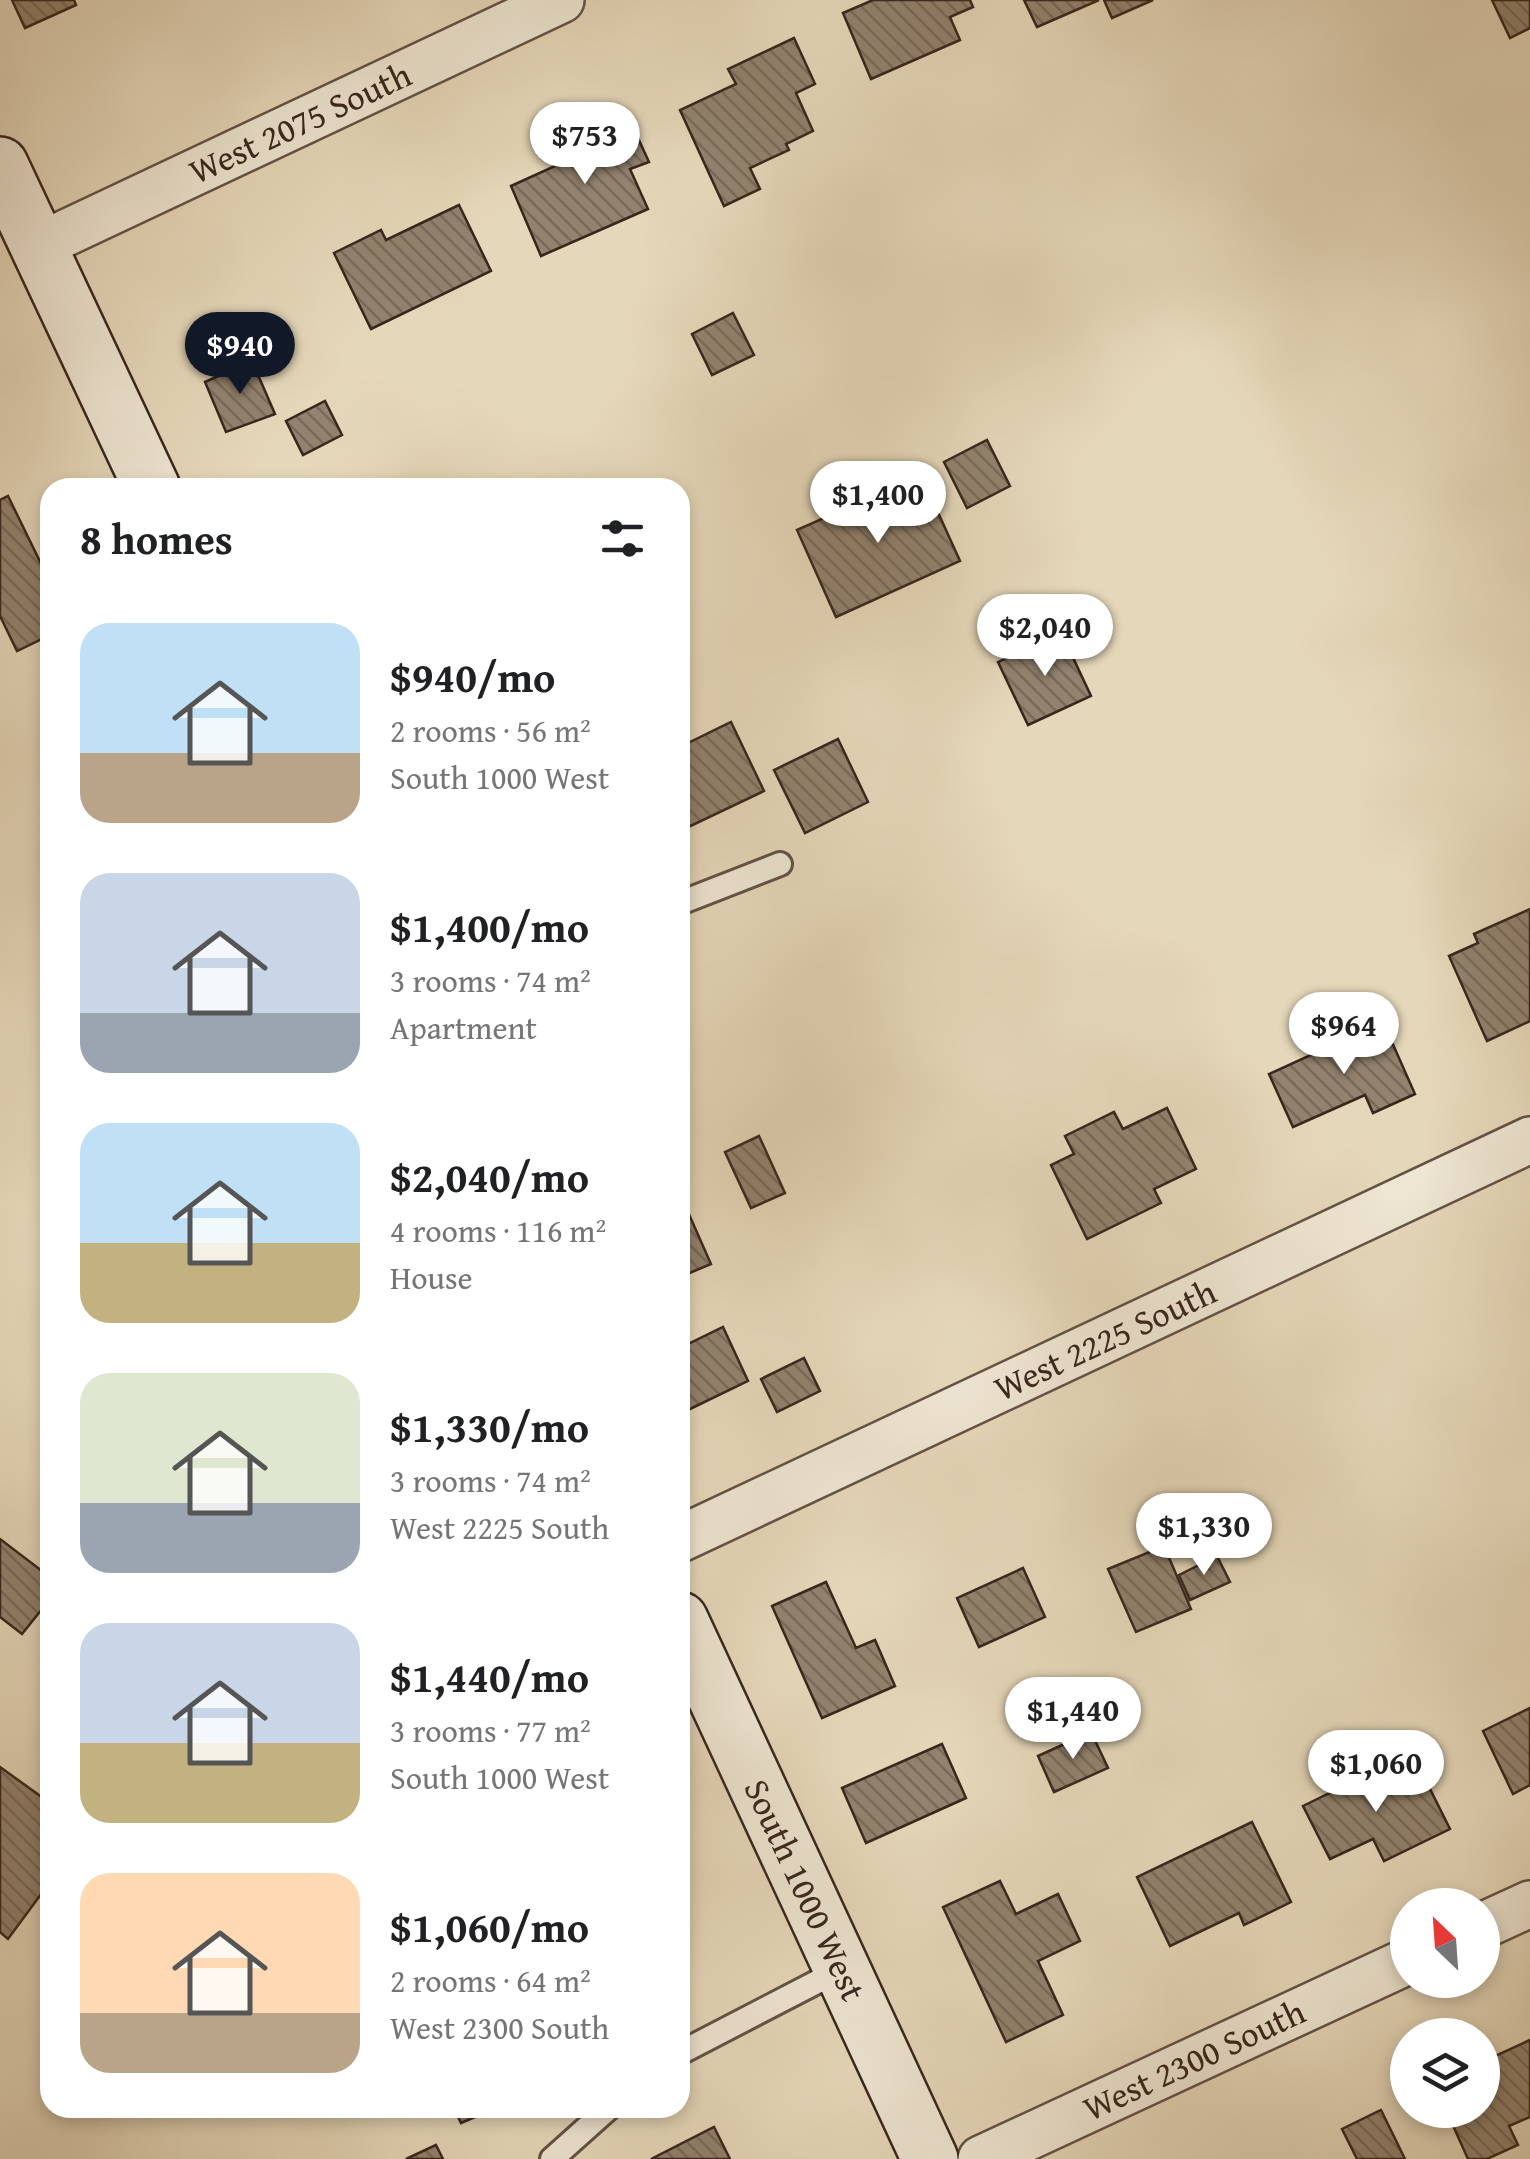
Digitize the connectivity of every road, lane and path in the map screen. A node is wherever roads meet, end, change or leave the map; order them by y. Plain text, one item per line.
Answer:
1 (561, 0) edge
2 (0, 165) edge
3 (38, 246) junction
4 (147, 478) edge
5 (780, 864) dead end
6 (690, 899) edge
7 (1530, 1140) edge
8 (690, 1534) edge
9 (690, 1642) edge
10 (1530, 1904) edge
11 (1500, 1918) edge
12 (842, 1969) junction
13 (1390, 1969) edge
14 (690, 2047) edge
15 (598, 2118) edge
16 (552, 2159) edge
17 (930, 2159) edge
18 (981, 2159) edge

1 - 3 street, West 2075 South
2 - 3 main road
3 - 4 main road
5 - 6 lane
7 - 8 street, West 2225 South
9 - 12 main road, South 1000 West
10 - 11 street
12 - 14 lane
12 - 17 main road, South 1000 West
13 - 18 street, West 2300 South
15 - 16 lane

